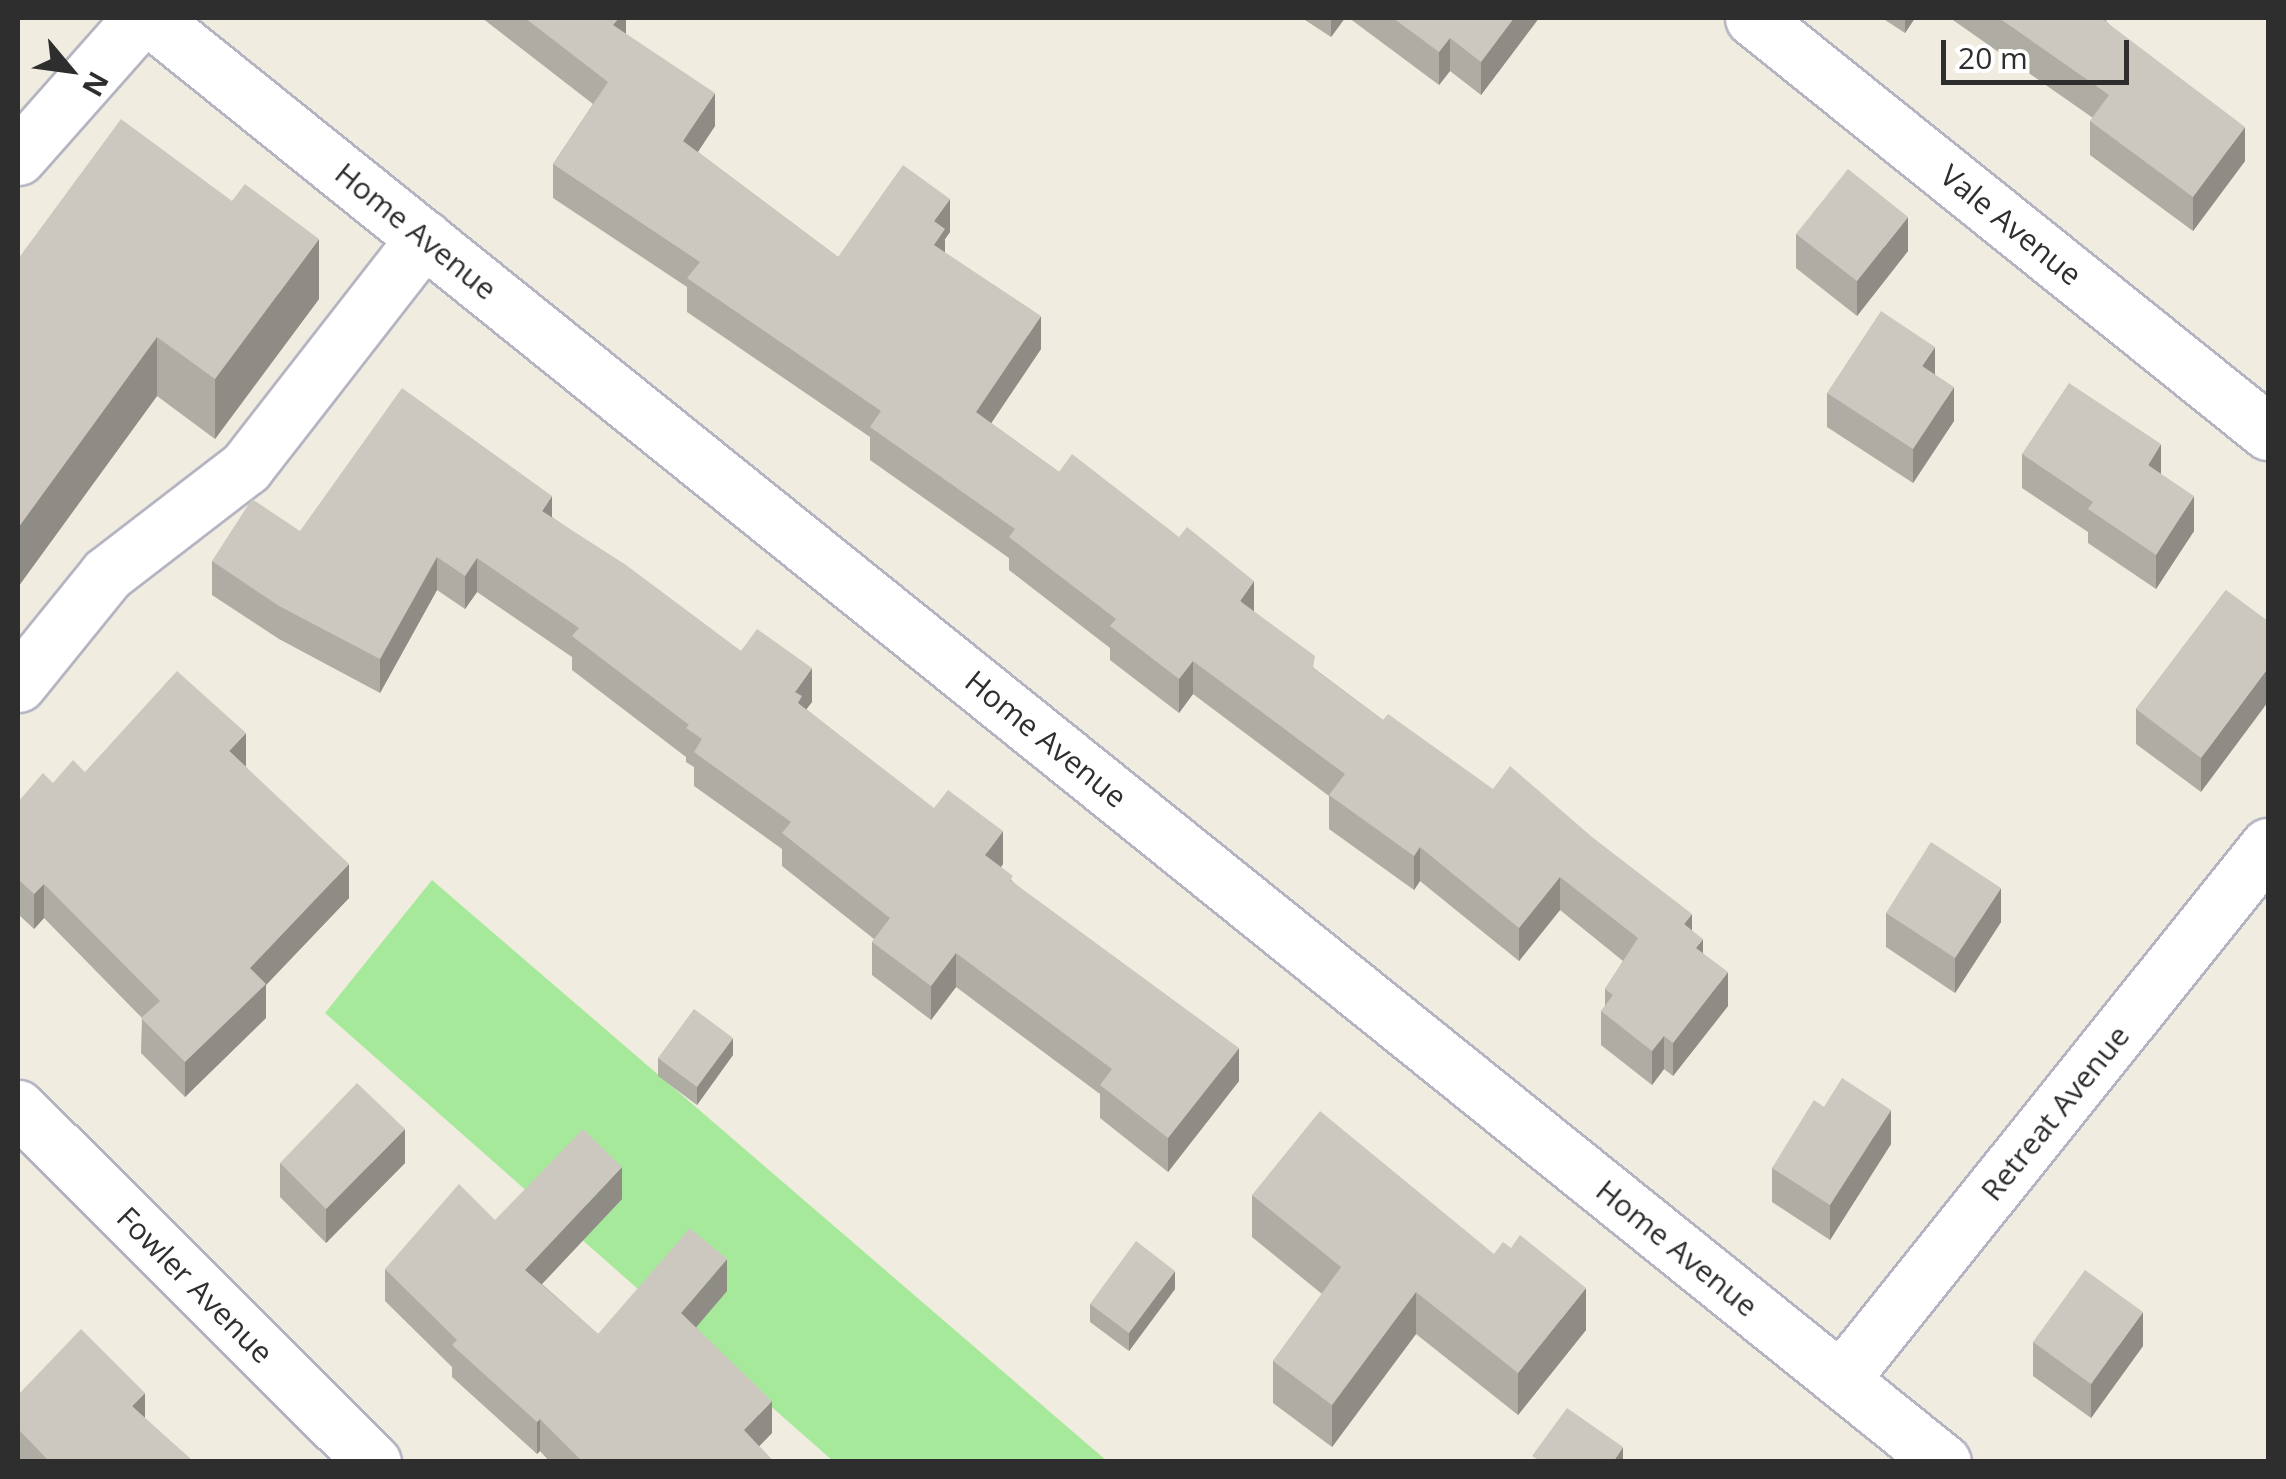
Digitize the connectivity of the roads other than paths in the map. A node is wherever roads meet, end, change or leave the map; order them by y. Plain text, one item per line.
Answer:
1 (141, 18) edge
2 (150, 18) edge
3 (1753, 18) edge
4 (18, 157) edge
5 (424, 238) junction
6 (2268, 432) edge
7 (18, 684) edge
8 (2268, 846) edge
9 (18, 1108) edge
10 (1841, 1380) junction
11 (373, 1462) edge
12 (1943, 1462) edge

1 - 4 street
2 - 5 street, Home Avenue
3 - 6 street, Vale Avenue
5 - 7 street
5 - 10 street, Home Avenue
8 - 10 street, Retreat Avenue
9 - 11 street, Fowler Avenue
10 - 12 street, Home Avenue

